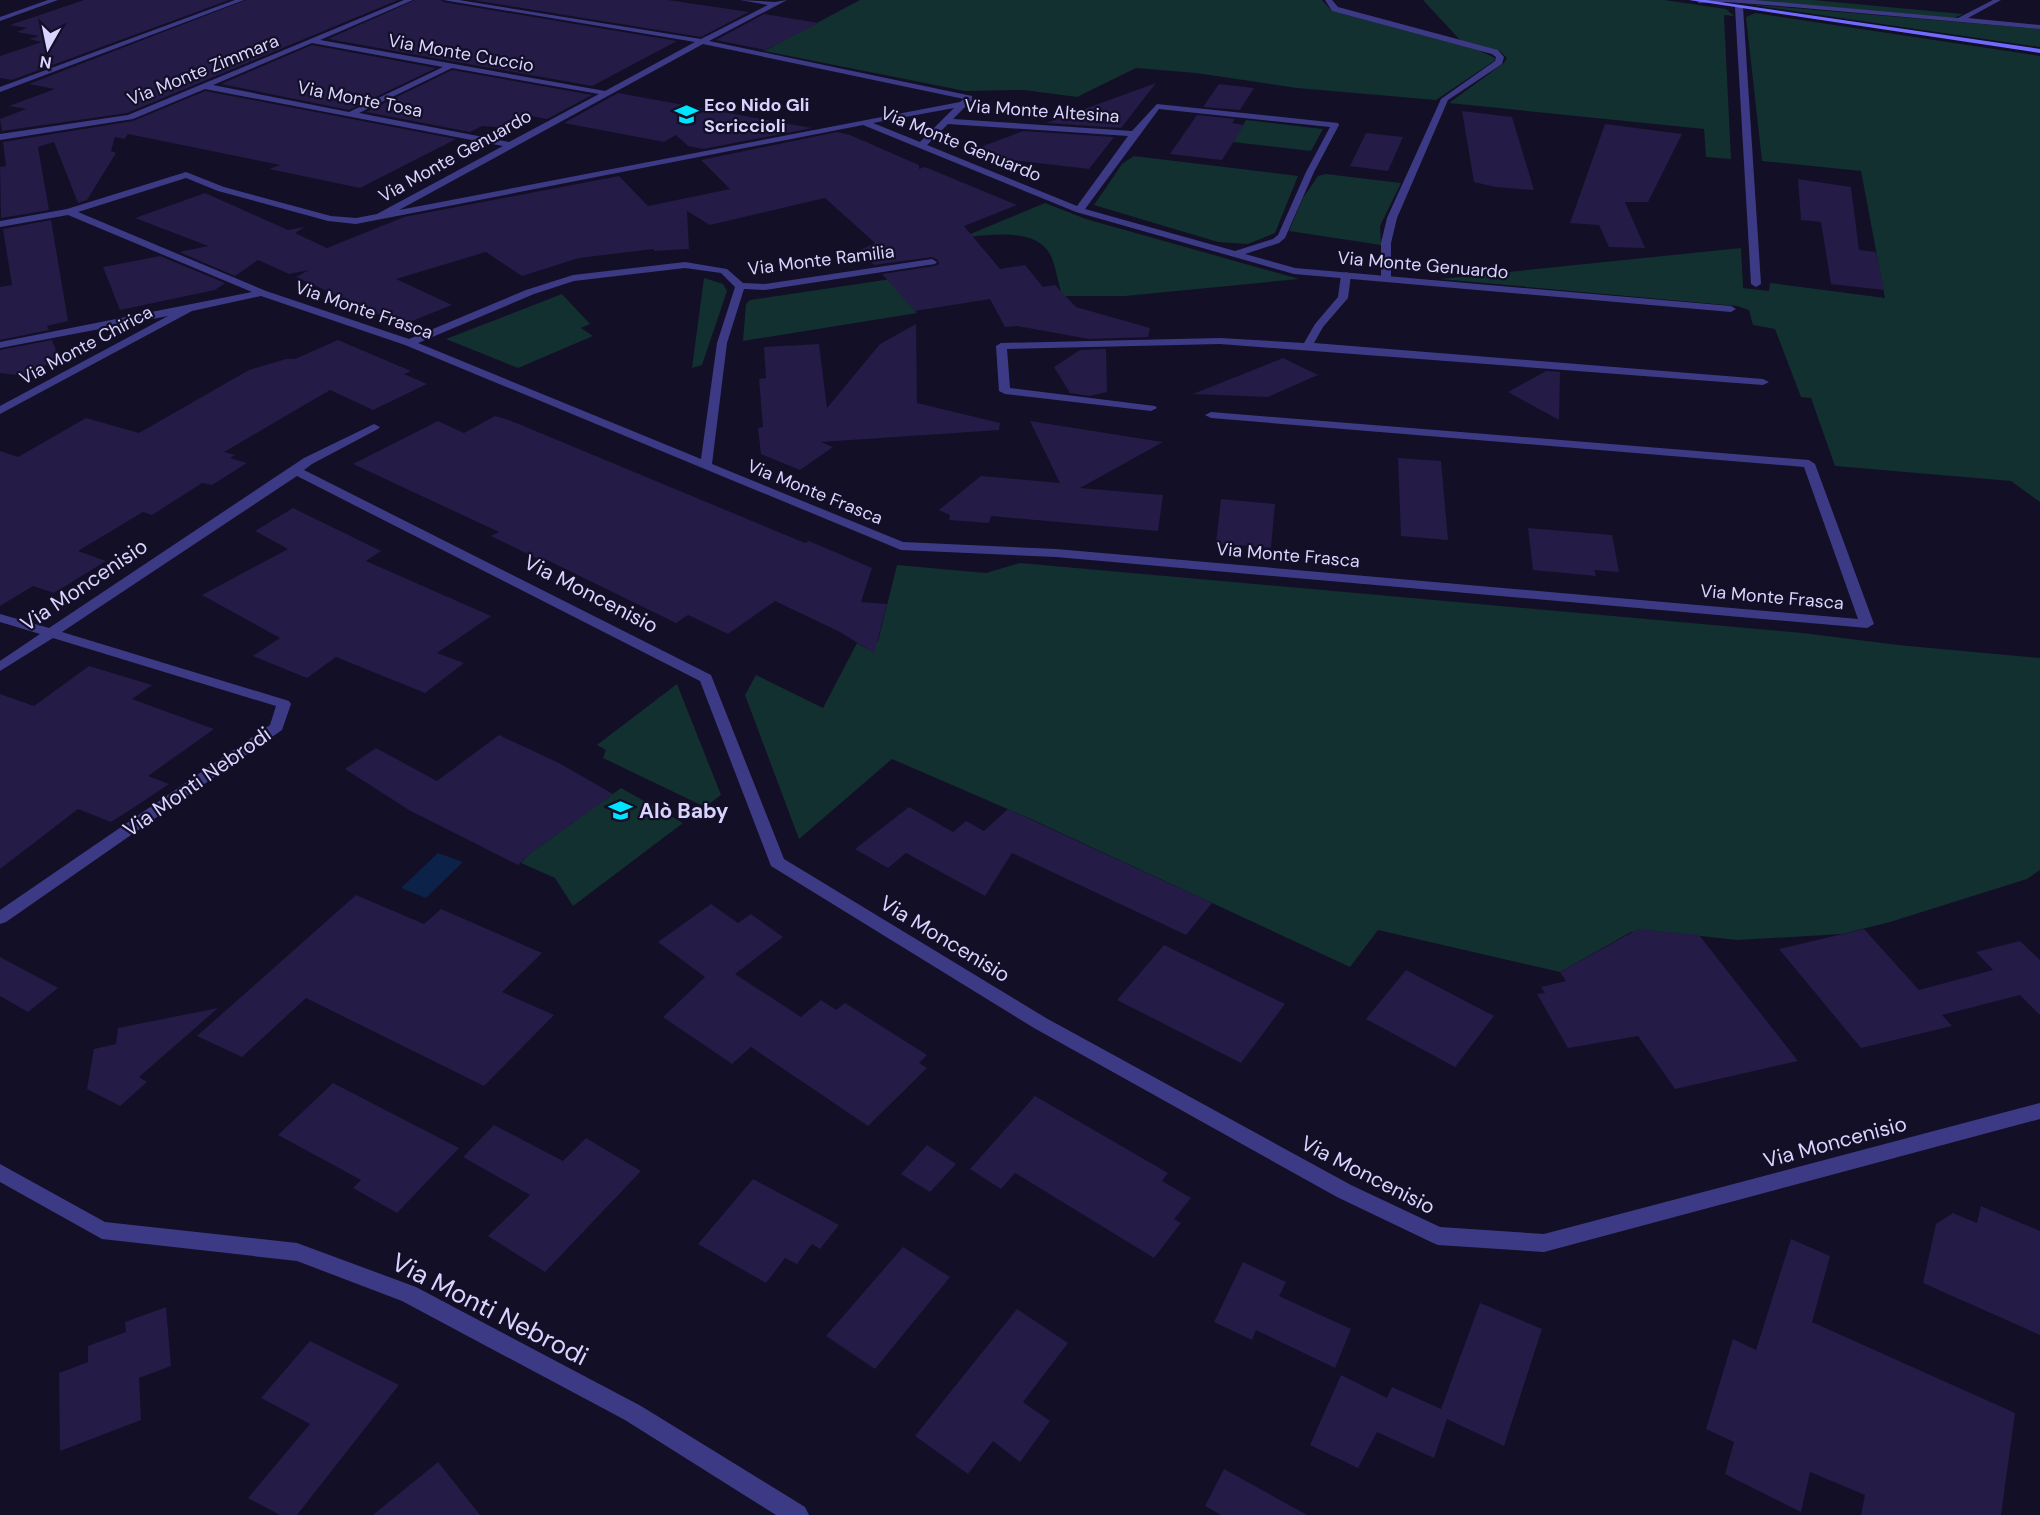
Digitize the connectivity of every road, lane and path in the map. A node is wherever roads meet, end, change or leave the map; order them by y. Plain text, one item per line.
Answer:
1 (55, 0) edge
2 (241, 0) edge
3 (410, 0) edge
4 (446, 0) edge
5 (743, 0) edge
6 (784, 0) edge
7 (1328, 0) edge
8 (1695, 0) edge
9 (1998, 0) edge
10 (776, 4) junction
11 (1739, 7) junction
12 (0, 19) edge
13 (1959, 20) junction
14 (2040, 27) edge
15 (311, 41) junction
16 (699, 43) junction
17 (2040, 51) edge
18 (451, 66) junction
19 (204, 86) junction
20 (0, 90) edge
21 (605, 93) junction
22 (963, 104) junction
23 (351, 114) junction
24 (892, 117) junction
25 (946, 121) junction
26 (864, 123) junction
27 (1134, 134) junction
28 (0, 137) edge
29 (510, 145) junction
30 (921, 146) junction
31 (1079, 210) junction
32 (69, 212) junction
33 (380, 216) junction
34 (0, 224) edge
35 (1236, 254) junction
36 (932, 262) dead end
37 (1346, 275) junction
38 (1386, 279) junction
39 (1756, 284) dead end
40 (740, 286) junction
41 (262, 293) junction
42 (189, 309) junction
43 (1731, 309) dead end
44 (409, 343) junction
45 (0, 345) edge
46 (1307, 346) junction
47 (1763, 382) dead end
48 (1151, 408) dead end
49 (0, 411) edge
50 (1211, 415) dead end
51 (374, 427) dead end
52 (706, 467) junction
53 (296, 471) junction
54 (0, 618) edge
55 (49, 635) junction
56 (0, 667) edge
57 (0, 918) edge
58 (2040, 1111) edge
59 (0, 1172) edge
60 (797, 1515) edge

1 - 12 street
2 - 20 street
3 - 15 street, Via Monte Zimmara
4 - 16 street, Via Monte Altesina
5 - 10 street
6 - 10 street, Via Monte Genuardo
7 - 38 street
8 - 11 main road
8 - 13 street
9 - 13 street
10 - 16 street, Via Monte Genuardo
11 - 17 main road
11 - 39 street
13 - 14 street
15 - 18 street, Via Monte Cuccio
15 - 19 street, Via Monte Zimmara
16 - 21 street, Via Monte Genuardo
16 - 22 street, Via Monte Altesina
18 - 21 street, Via Monte Cuccio
18 - 23 street
19 - 23 street, Via Monte Tosa
19 - 28 street, Via Monte Zimmara
21 - 29 street, Via Monte Genuardo
22 - 24 street
22 - 25 street, Via Monte Altesina
23 - 29 street, Via Monte Tosa
24 - 25 street
24 - 26 street
25 - 27 street, Via Monte Altesina
25 - 30 street
26 - 30 street, Via Monte Genuardo
26 - 33 street, Via Monte Genuardo
27 - 31 street
27 - 35 street, Via Monte Altesina
29 - 33 street, Via Monte Genuardo
30 - 31 street, Via Monte Genuardo
31 - 35 street, Via Monte Genuardo
32 - 33 street
32 - 34 street
32 - 41 street, Via Monte Frasca
35 - 37 street, Via Monte Genuardo
36 - 40 street, Via Monte Ramilia
37 - 38 street, Via Monte Genuardo
37 - 46 street
38 - 43 street, Via Monte Genuardo
40 - 44 street, Via Monte Ramilia
40 - 52 street
41 - 42 street, Via Monte Chirica
41 - 44 street, Via Monte Frasca
42 - 45 street, Via Monte Chirica
42 - 49 street, Via Monte Chirica
44 - 52 street, Via Monte Frasca
46 - 47 street
46 - 48 street
50 - 52 street, Via Monte Frasca
51 - 53 street
53 - 55 street, Via Moncenisio
53 - 58 street, Via Moncenisio
54 - 55 street, Via Monti Nebrodi
55 - 56 street, Via Moncenisio
55 - 57 street, Via Monti Nebrodi
59 - 60 street, Via Monti Nebrodi

